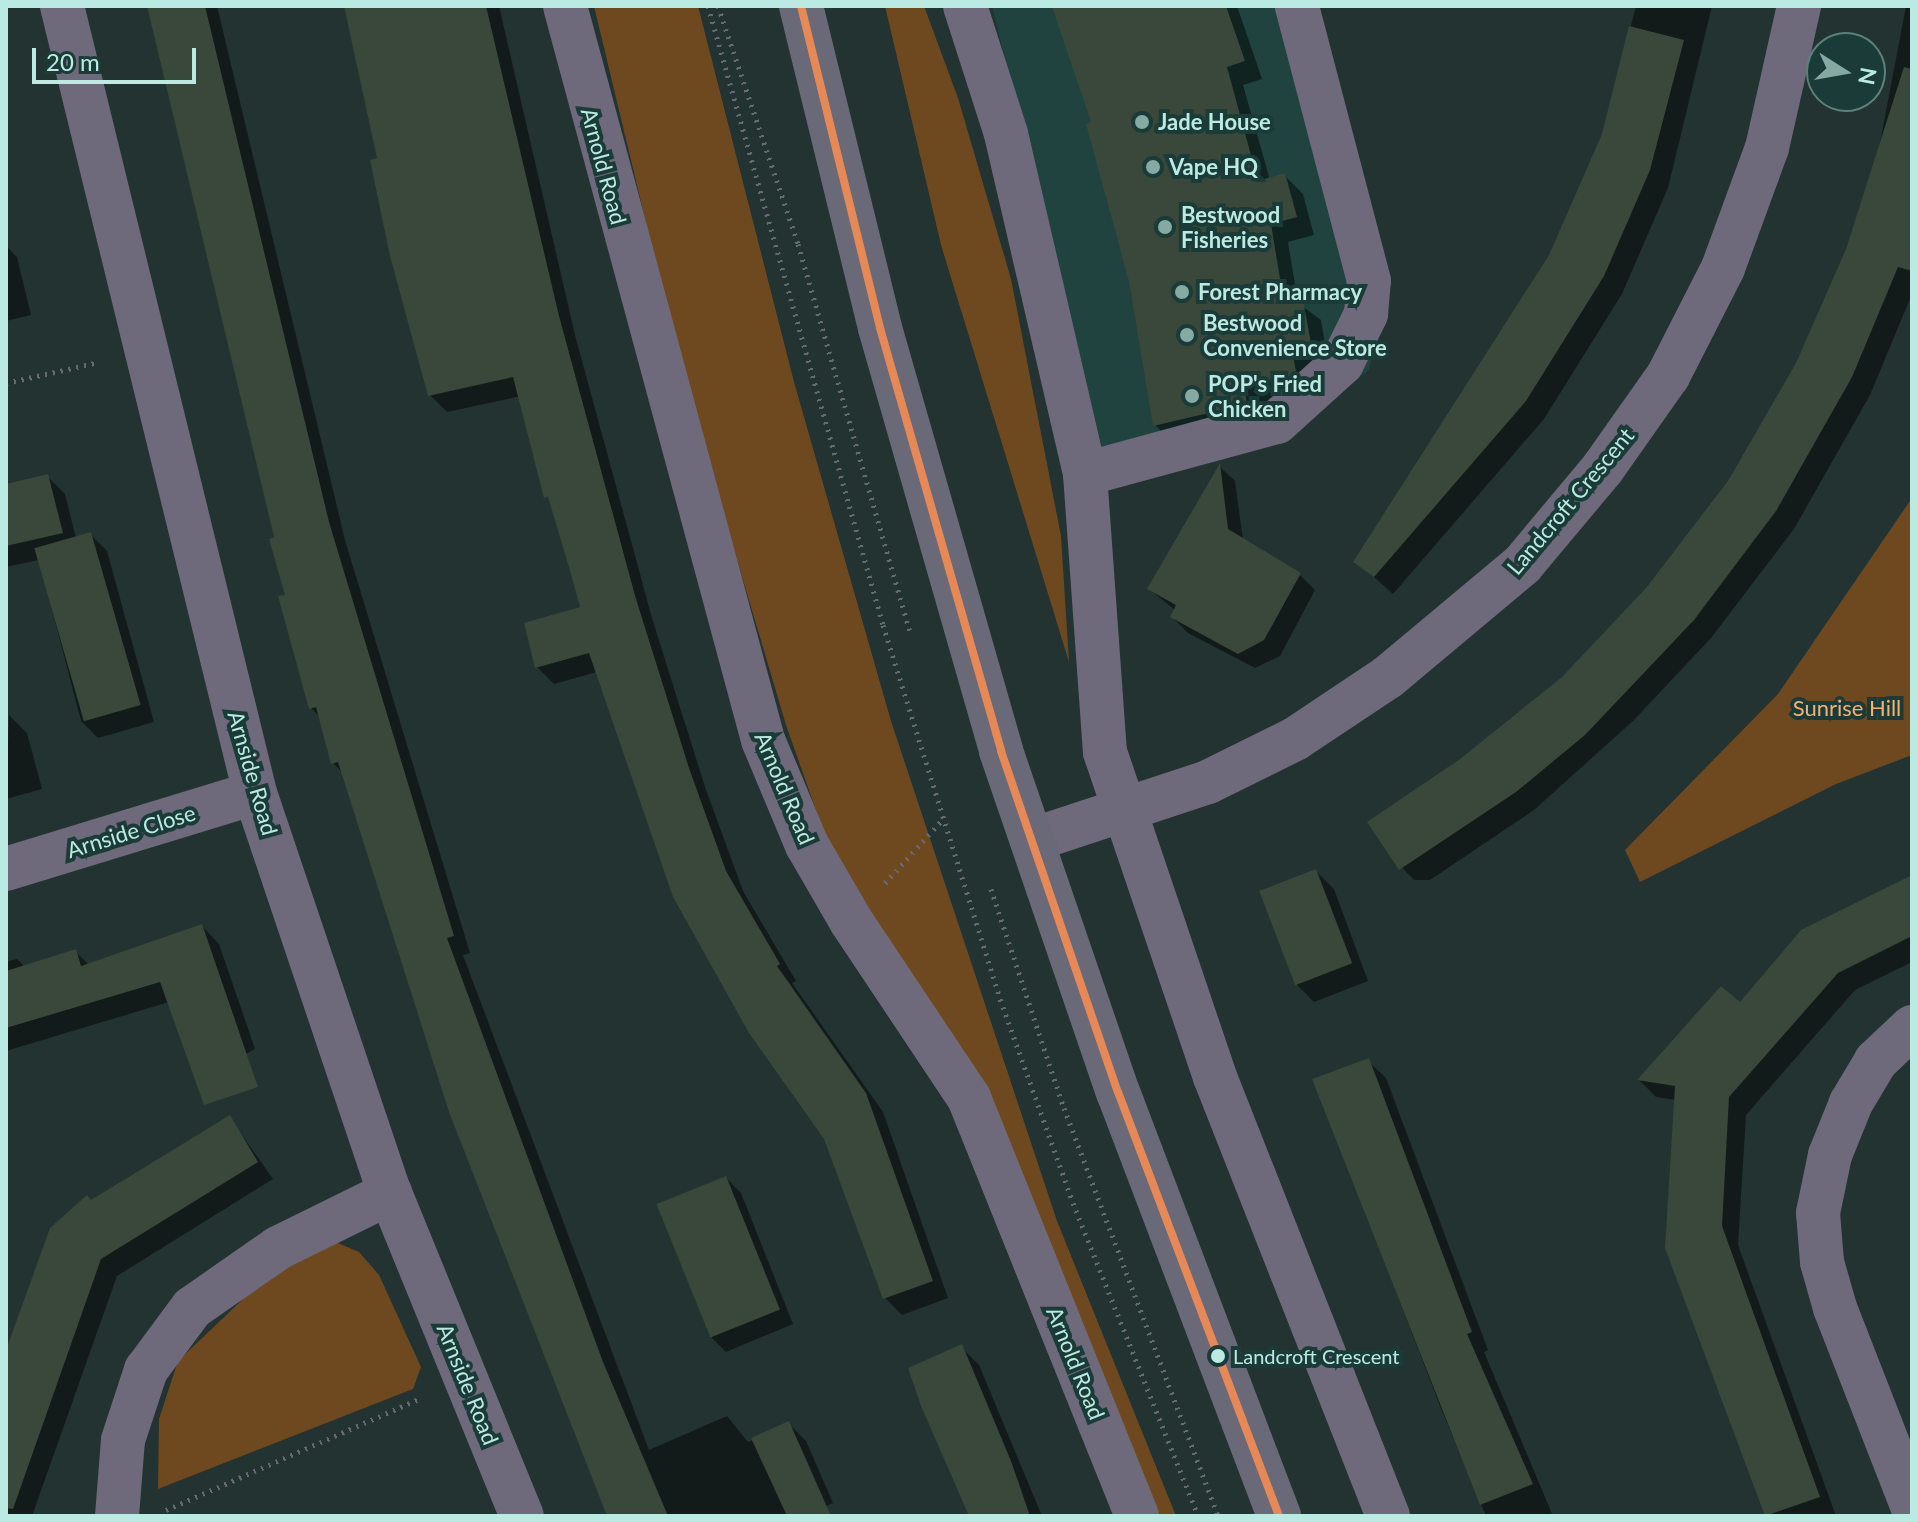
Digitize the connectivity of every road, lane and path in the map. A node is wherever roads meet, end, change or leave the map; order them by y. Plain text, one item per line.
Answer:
1 (62, 6) edge
2 (565, 6) edge
3 (708, 6) edge
4 (801, 6) edge
5 (965, 6) edge
6 (1297, 6) edge
7 (1799, 6) edge
8 (144, 352) junction
9 (6, 383) edge
10 (1085, 474) junction
11 (255, 793) junction
12 (1125, 810) junction
13 (943, 819) junction
14 (1032, 840) junction
15 (6, 869) edge
16 (851, 921) junction
17 (1912, 1027) edge
18 (390, 1193) junction
19 (466, 1379) junction
20 (1912, 1505) edge
21 (117, 1516) edge
22 (153, 1516) edge
23 (522, 1516) edge
24 (1137, 1516) edge
25 (1198, 1516) edge
26 (1279, 1516) edge
27 (1388, 1516) edge

1 - 8 street, Arnside Road
2 - 16 street, Arnold Road
3 - 13 path
4 - 14 main road
5 - 10 street
6 - 10 street
7 - 12 street, Landcroft Crescent
8 - 9 path
8 - 11 street, Arnside Road
10 - 12 street
11 - 15 street, Arnside Close
11 - 18 street, Arnside Road
12 - 14 street, Landcroft Crescent
12 - 27 street
13 - 16 path
13 - 25 path
14 - 26 main road
16 - 24 street, Arnold Road
17 - 20 street
18 - 19 street, Arnside Road
18 - 21 street
19 - 22 path
19 - 23 street, Arnside Road

